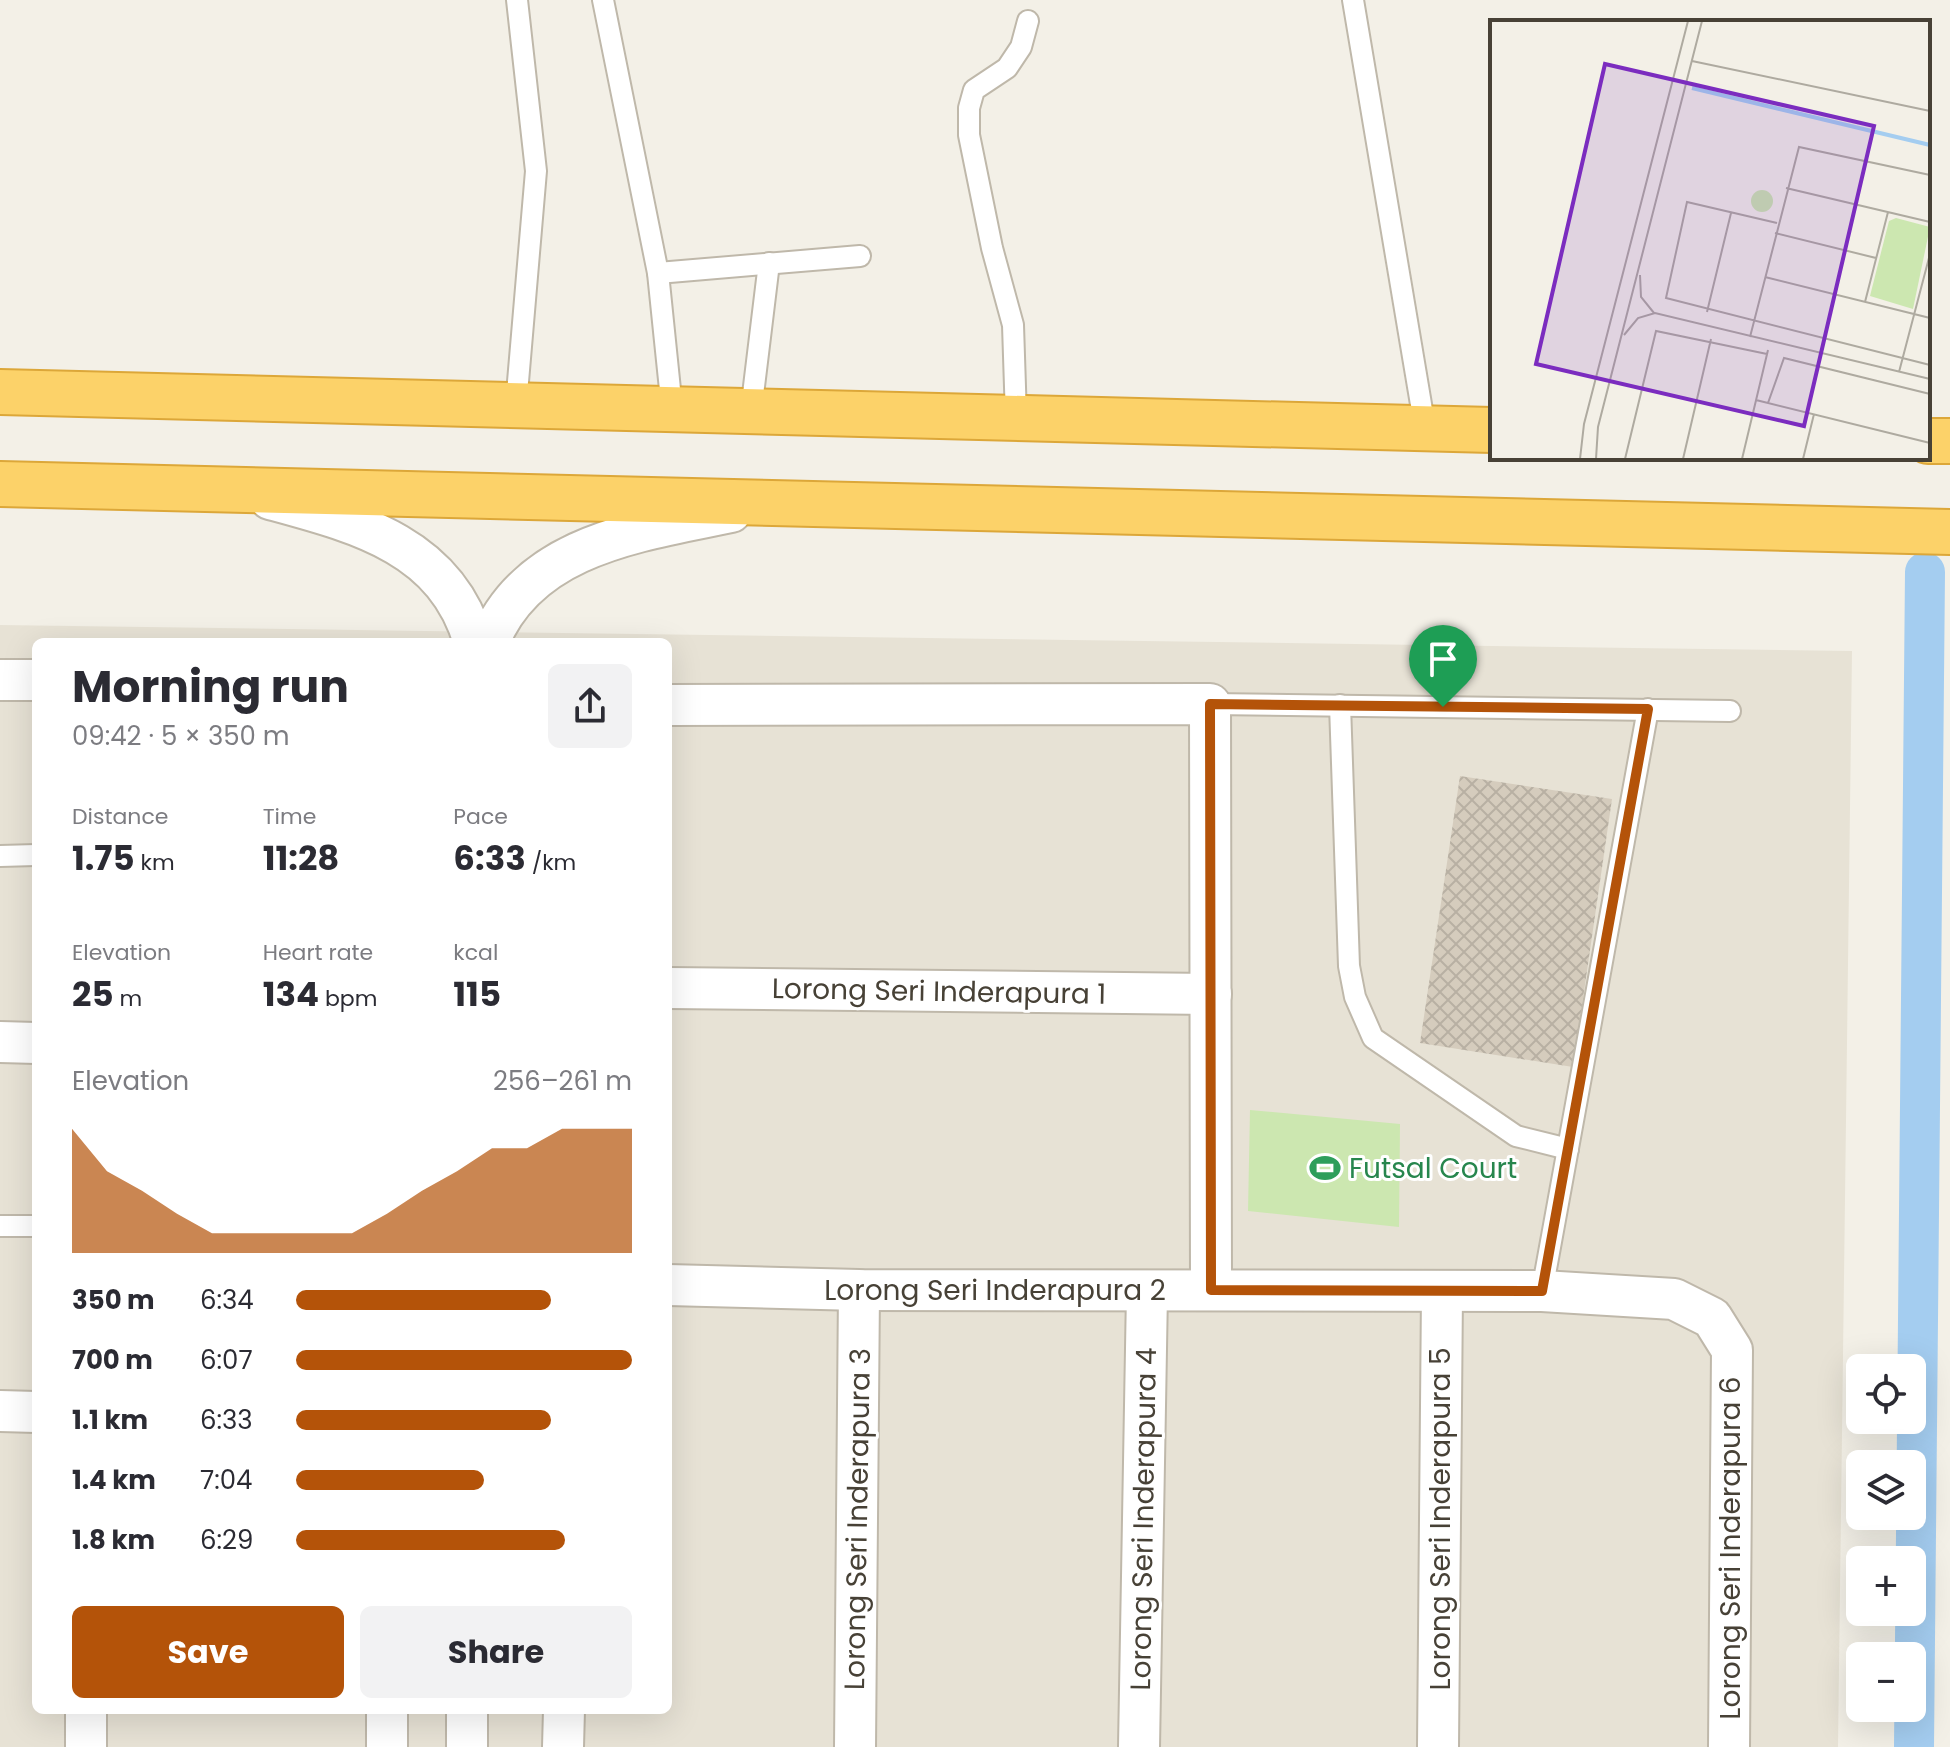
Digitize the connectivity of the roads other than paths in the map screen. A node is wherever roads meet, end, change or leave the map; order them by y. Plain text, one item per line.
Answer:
1 (517, 0) edge
2 (603, 0) edge
3 (1353, 0) edge
4 (1028, 21) dead end
5 (860, 256) dead end
6 (769, 263) junction
7 (658, 273) junction
8 (0, 392) edge
9 (516, 405) junction
10 (672, 409) junction
11 (751, 411) junction
12 (1016, 418) junction
13 (1425, 428) junction
14 (1490, 430) edge
15 (0, 484) edge
16 (234, 490) junction
17 (774, 503) junction
18 (1950, 532) edge
19 (472, 638) edge
20 (491, 638) edge
21 (0, 680) edge
22 (32, 680) edge
23 (1210, 704) junction
24 (672, 705) edge
25 (1340, 705) junction
26 (1648, 709) junction
27 (1730, 711) dead end
28 (32, 855) edge
29 (0, 856) edge
30 (672, 988) edge
31 (1211, 994) junction
32 (0, 1042) edge
33 (32, 1043) edge
34 (1568, 1149) junction
35 (0, 1226) edge
36 (32, 1226) edge
37 (672, 1285) edge
38 (859, 1290) junction
39 (1211, 1290) junction
40 (1542, 1291) junction
41 (1147, 1292) junction
42 (1442, 1292) junction
43 (1732, 1350) joint
44 (0, 1411) edge
45 (32, 1412) edge
46 (86, 1714) edge
47 (387, 1714) edge
48 (467, 1714) edge
49 (564, 1714) edge
50 (86, 1747) edge
51 (387, 1747) edge
52 (467, 1747) edge
53 (563, 1747) edge
54 (855, 1747) edge
55 (1139, 1747) edge
56 (1438, 1747) edge
57 (1729, 1747) edge

1 - 9 lane
2 - 7 lane
3 - 13 lane
4 - 12 lane
5 - 6 lane
6 - 7 lane
6 - 11 lane
7 - 10 lane
8 - 9 highway
9 - 10 highway
10 - 11 highway
11 - 12 highway
12 - 13 highway
13 - 14 highway
15 - 16 highway
16 - 17 highway
16 - 19 street
17 - 18 highway
17 - 20 street
21 - 22 street
23 - 24 street
23 - 25 lane
23 - 31 street
25 - 26 lane
25 - 34 lane
26 - 27 lane
26 - 34 lane
28 - 29 lane
30 - 31 street, Lorong Seri Inderapura 1
31 - 39 street
32 - 33 street
34 - 40 lane
35 - 36 lane
37 - 38 street, Lorong Seri Inderapura 2
38 - 41 street, Lorong Seri Inderapura 2
38 - 54 street, Lorong Seri Inderapura 3
39 - 41 street, Lorong Seri Inderapura 2
39 - 42 street, Lorong Seri Inderapura 2
40 - 42 street, Lorong Seri Inderapura 2
40 - 43 street, Lorong Seri Inderapura 2
41 - 55 street, Lorong Seri Inderapura 4
42 - 56 street, Lorong Seri Inderapura 5
43 - 57 street, Lorong Seri Inderapura 6
44 - 45 street
46 - 50 street
47 - 51 street
48 - 52 street
49 - 53 street

